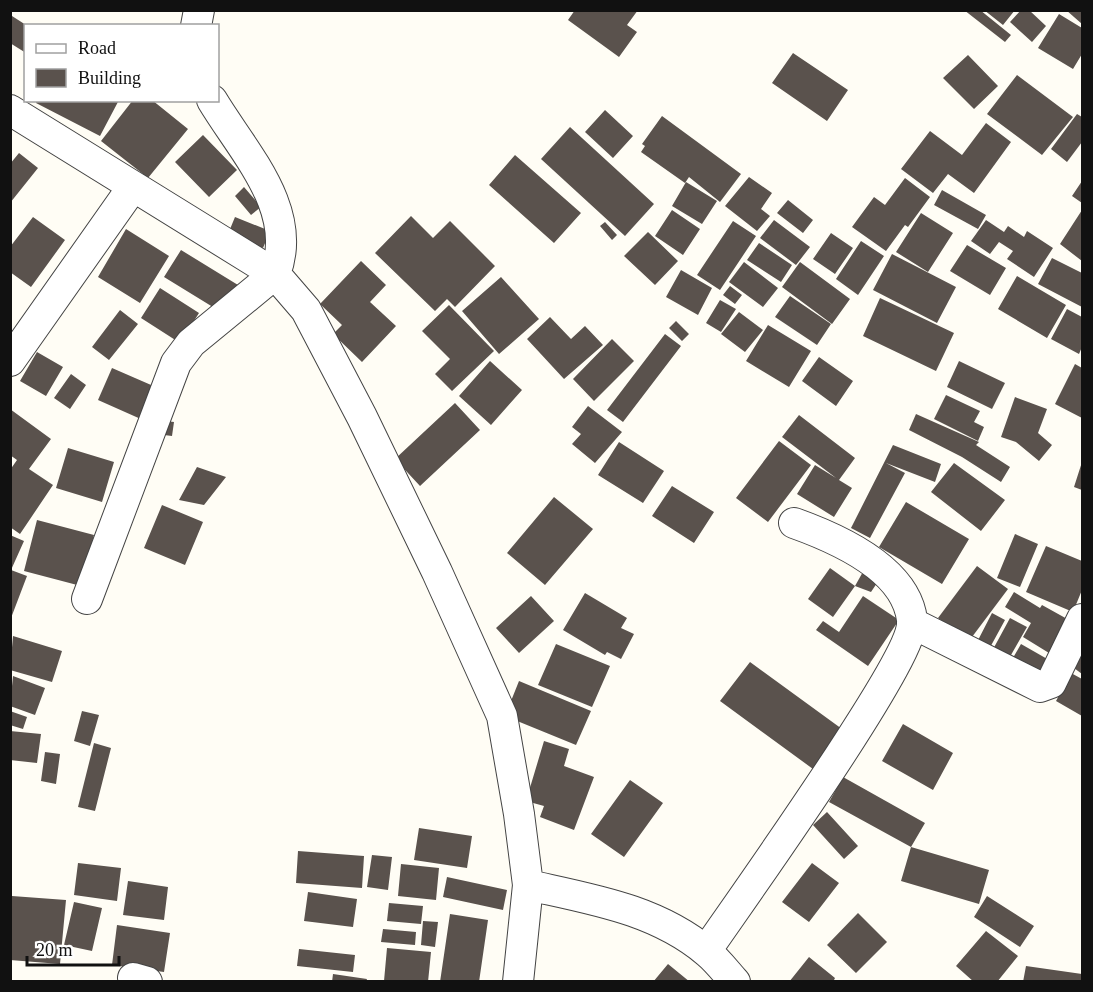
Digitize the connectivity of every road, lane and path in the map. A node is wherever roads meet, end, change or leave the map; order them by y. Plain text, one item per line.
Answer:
1 (213, 102) edge
2 (10, 110) edge
3 (132, 188) junction
4 (275, 274) junction
5 (10, 361) edge
6 (794, 523) dead end
7 (87, 599) dead end
8 (1083, 619) edge
9 (912, 623) junction
10 (528, 885) junction
11 (706, 951) junction
12 (518, 981) edge
13 (735, 981) edge

1 - 4 street
2 - 3 street
3 - 4 street
3 - 5 street
4 - 7 street
4 - 10 street
6 - 9 street
8 - 9 street
9 - 11 street
10 - 11 street
10 - 12 street
11 - 13 street

